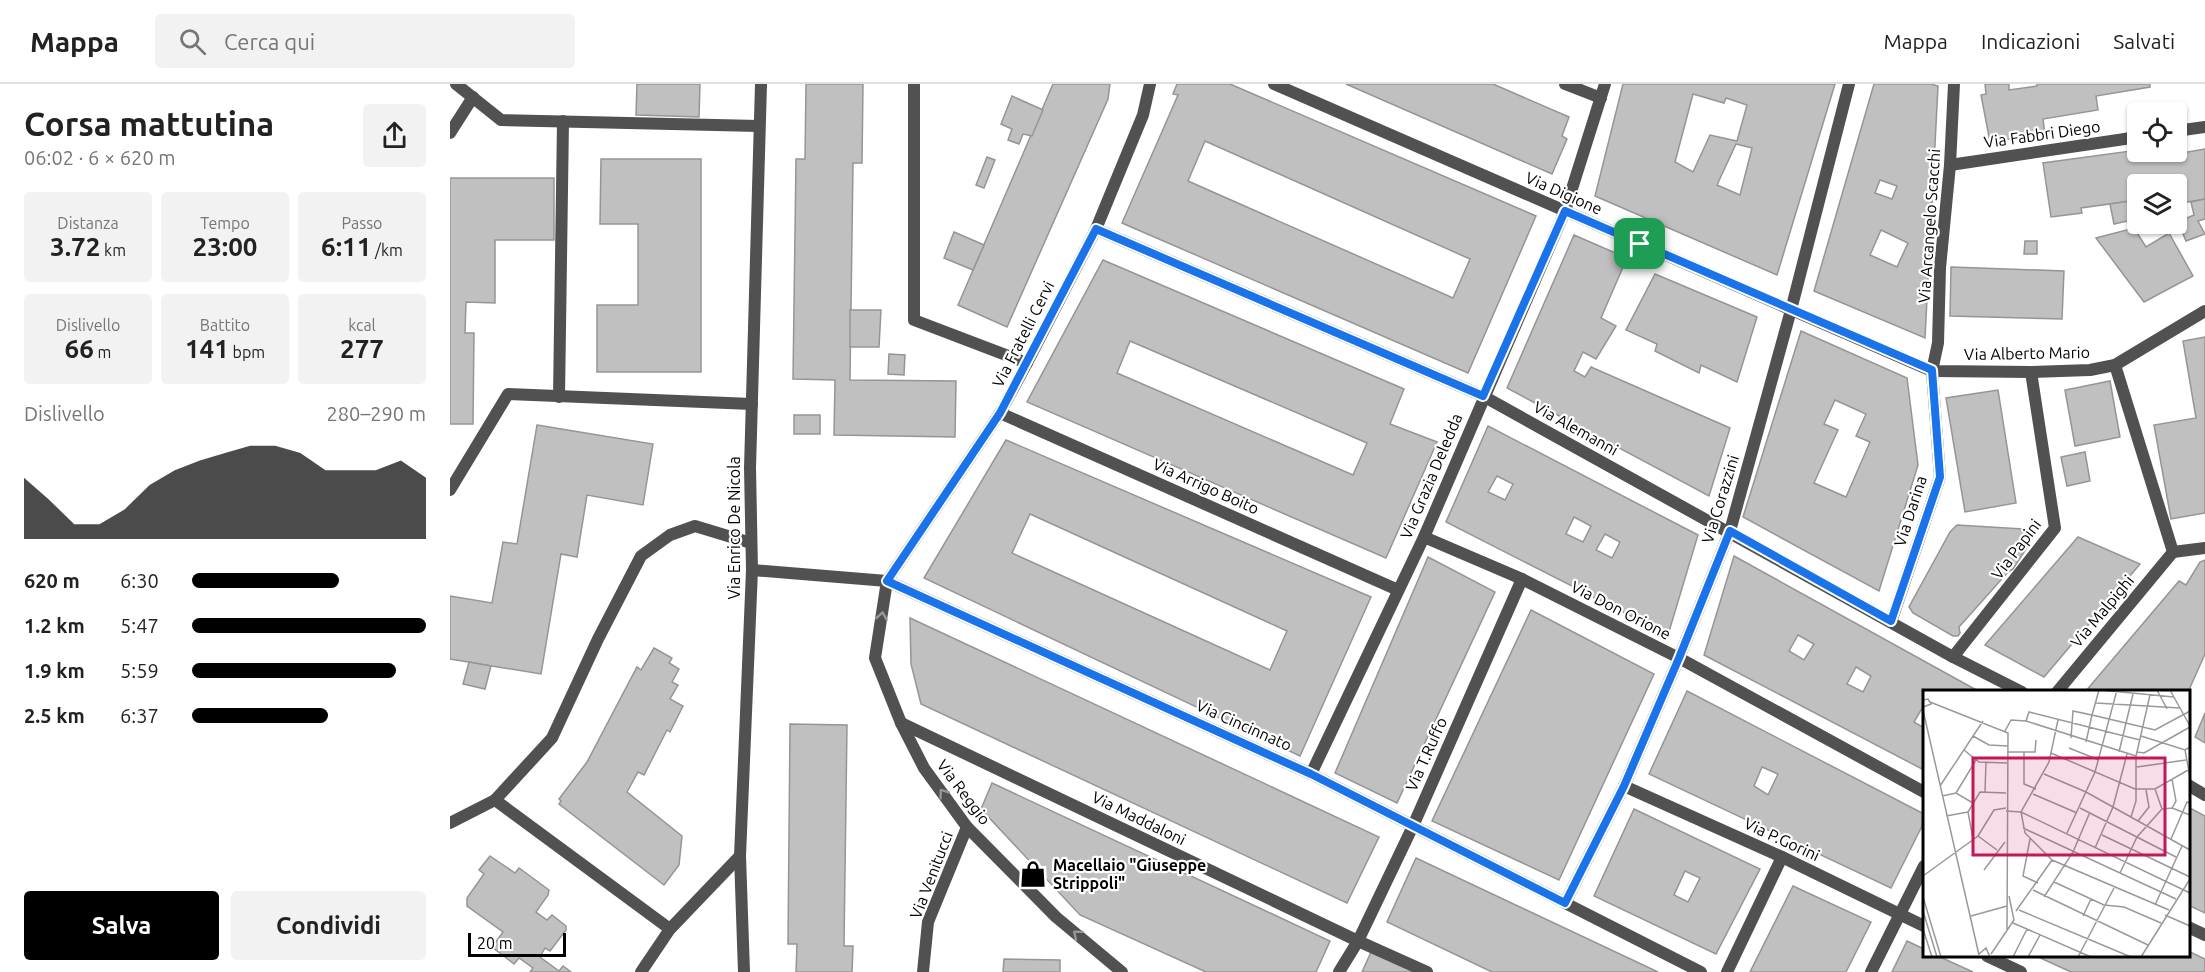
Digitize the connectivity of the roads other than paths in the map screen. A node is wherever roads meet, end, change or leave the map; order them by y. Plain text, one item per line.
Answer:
1 (456, 84) edge
2 (761, 84) edge
3 (914, 84) edge
4 (1150, 84) edge
5 (1274, 84) edge
6 (1565, 84) edge
7 (1605, 84) edge
8 (1849, 84) edge
9 (1954, 84) edge
10 (473, 97) junction
11 (1601, 98) junction
12 (564, 121) junction
13 (759, 126) junction
14 (2205, 127) edge
15 (2187, 129) edge
16 (450, 133) edge
17 (2127, 139) edge
18 (1950, 165) junction
19 (1565, 211) junction
20 (1096, 229) junction
21 (1791, 310) junction
22 (2205, 311) edge
23 (1842, 332) joint
24 (1027, 363) junction
25 (2115, 365) junction
26 (1932, 370) junction
27 (2031, 372) junction
28 (1483, 396) junction
29 (559, 397) junction
30 (752, 404) junction
31 (1000, 413) junction
32 (450, 490) edge
33 (1730, 531) junction
34 (1424, 537) junction
35 (751, 543) junction
36 (2205, 548) edge
37 (2173, 552) junction
38 (752, 570) junction
39 (1522, 579) junction
40 (887, 581) junction
41 (1398, 590) junction
42 (1891, 621) junction
43 (1953, 657) junction
44 (1679, 658) junction
45 (2018, 690) edge
46 (2058, 690) edge
47 (901, 723) junction
48 (1311, 774) junction
49 (1624, 786) junction
50 (2190, 786) edge
51 (1923, 791) edge
52 (2205, 795) edge
53 (495, 800) junction
54 (450, 823) edge
55 (1413, 826) junction
56 (967, 827) junction
57 (740, 856) junction
58 (1782, 857) junction
59 (1923, 868) edge
60 (1565, 903) junction
61 (1901, 915) junction
62 (1923, 926) edge
63 (2190, 928) edge
64 (670, 930) junction
65 (2205, 935) edge
66 (1358, 941) junction
67 (1989, 957) edge
68 (640, 972) edge
69 (744, 972) edge
70 (923, 972) edge
71 (1122, 972) edge
72 (1339, 972) edge
73 (1427, 972) edge
74 (1701, 972) edge
75 (1727, 972) edge
76 (1871, 972) edge
77 (2021, 972) edge

1 - 10 street
2 - 13 street, Via Enrico De Nicola
3 - 24 street
4 - 20 street, Via Fratelli Cervi
5 - 19 street, Via Digione
6 - 11 street
7 - 11 street, Via Grazia Deledda
8 - 21 street, Via Corazzini
9 - 18 street, Via Arcangelo Scacchi
10 - 12 street
10 - 16 street
11 - 19 street, Via Grazia Deledda
12 - 13 street
12 - 29 street
13 - 30 street, Via Enrico De Nicola
14 - 15 street
17 - 18 street, Via Fabbri Diego
18 - 26 street, Via Arcangelo Scacchi
19 - 21 street, Via Digione
19 - 28 street, Via Grazia Deledda
20 - 24 street, Via Fratelli Cervi
20 - 28 street, Via Alemanni
21 - 23 street, Via Digione
21 - 33 street, Via Corazzini
22 - 25 street, Via Alberto Mario
23 - 26 street, Via Alberto Mario
24 - 31 street, Via Fratelli Cervi
25 - 27 street, Via Alberto Mario
25 - 37 street
26 - 27 street, Via Alberto Mario
26 - 42 street, Via Darina
27 - 43 street, Via Papini
28 - 33 street, Via Alemanni
28 - 34 street, Via Grazia Deledda
29 - 30 street
29 - 32 street
30 - 35 street, Via Enrico De Nicola
31 - 40 street, Via Fratelli Cervi
31 - 41 street, Via Arrigo Boito
33 - 42 street, Via Alemanni
33 - 44 street, Via Corazzini
34 - 39 street, Via Don Orione
34 - 41 street, Via Grazia Deledda
35 - 38 street, Via Enrico De Nicola
35 - 53 street
36 - 37 street
37 - 46 street, Via Malpighi
38 - 40 street, Via Cincinnato
38 - 57 street, Via Enrico De Nicola
39 - 44 street, Via Don Orione
39 - 55 street, Via T.Ruffo
47 -> 40 street, Via Reggio
40 - 48 street, Via Cincinnato
41 - 48 street, Via Grazia Deledda
42 - 43 street, Via Alemanni
43 - 45 street, Via Alemanni
44 - 49 street, Via Corazzini
44 - 51 street, Via Don Orione
56 -> 47 street, Via Reggio
47 - 66 street, Via Maddaloni
48 - 55 street, Via Cincinnato
49 - 58 street, Via P.Gorini
49 - 60 street, Via Corazzini
50 - 52 street
53 - 54 street
53 - 64 street
55 - 60 street, Via Cincinnato
55 - 66 street, Via T.Ruffo
56 - 70 street, Via Venitucci
71 -> 56 street, Via Reggio
57 - 64 street
57 - 69 street, Via Enrico De Nicola
58 - 61 street, Via P.Gorini
58 - 75 street
59 - 61 street
60 - 74 street, Via Cincinnato
61 - 62 street, Via P.Gorini
61 - 76 street
63 - 65 street
64 - 68 street
66 - 72 street, Via T.Ruffo
66 - 73 street, Via Maddaloni
67 - 77 street

